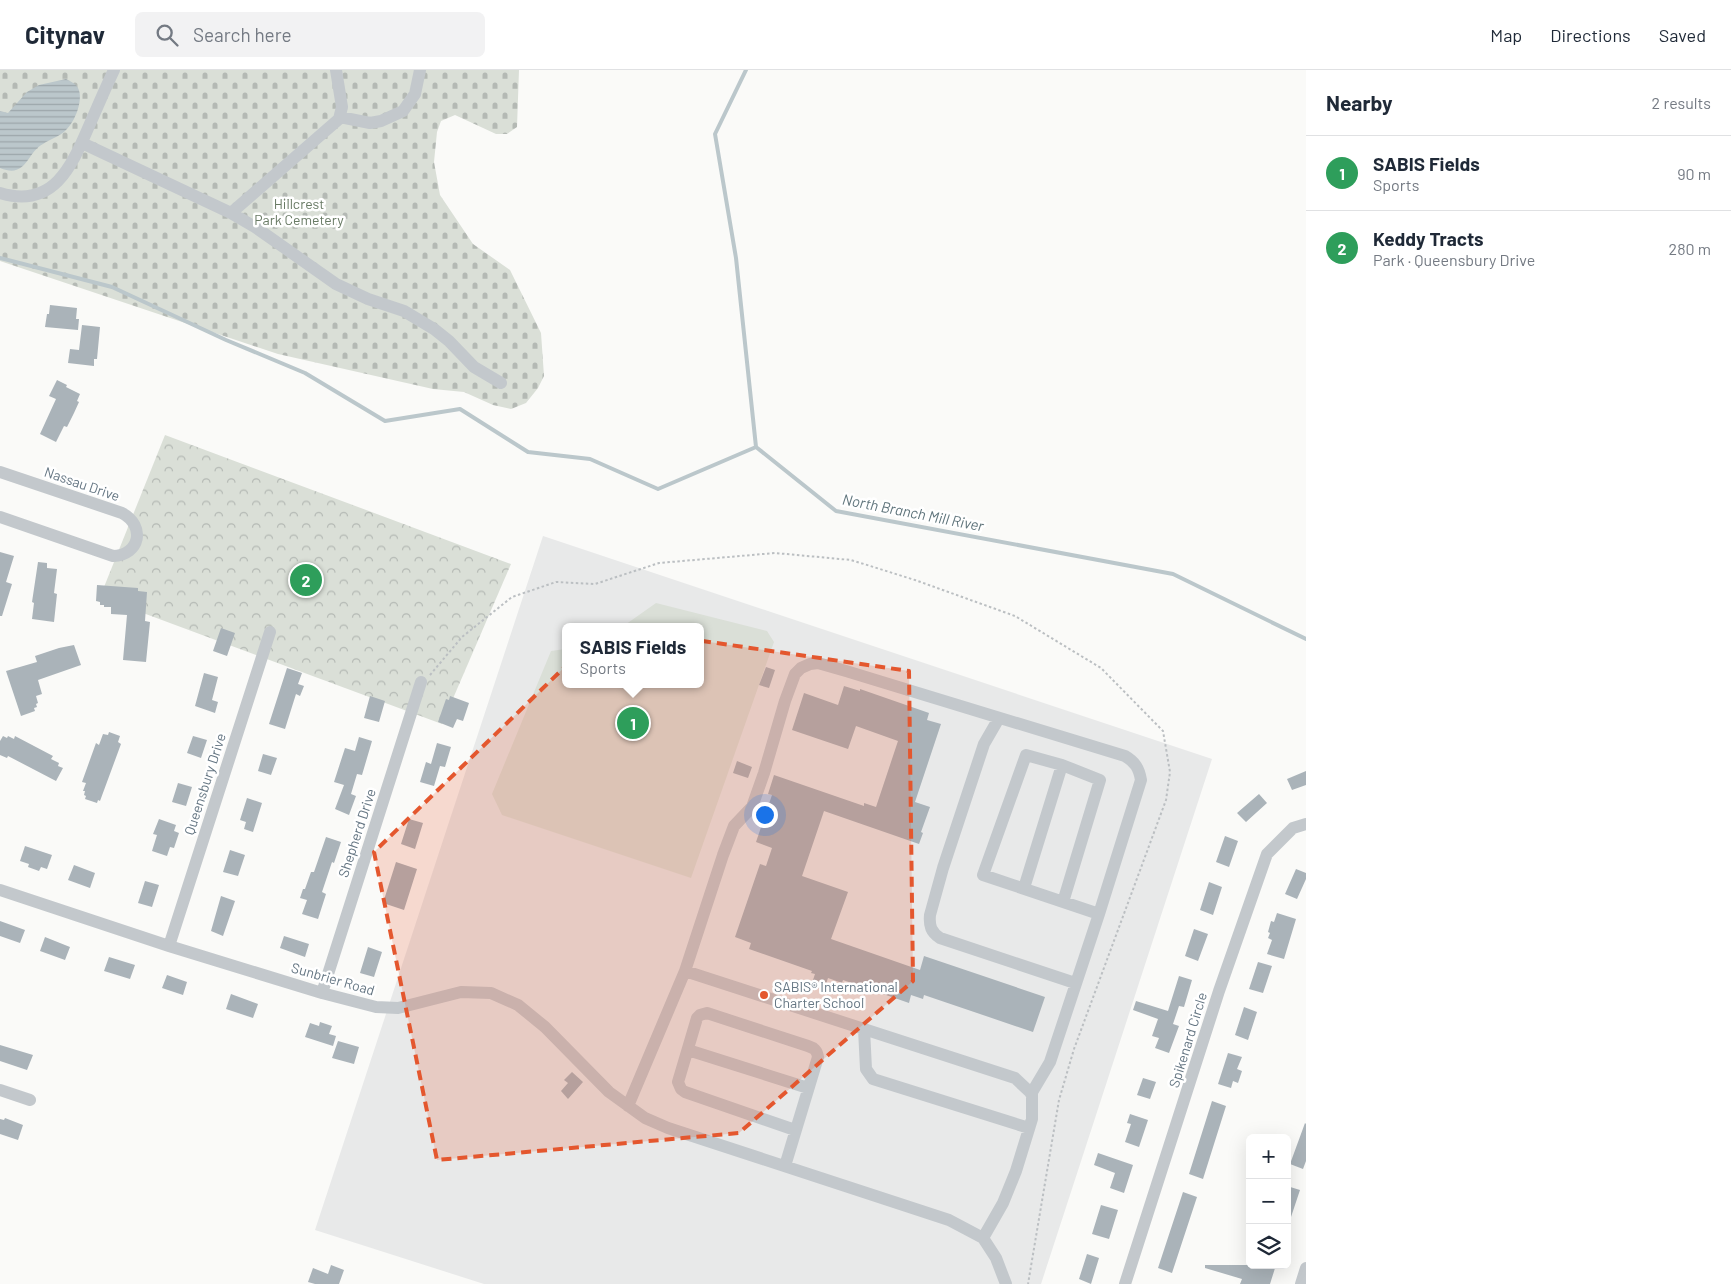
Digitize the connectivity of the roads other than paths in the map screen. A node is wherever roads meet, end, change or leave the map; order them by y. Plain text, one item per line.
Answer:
1 (114, 70) edge
2 (336, 70) edge
3 (420, 70) edge
4 (340, 117) junction
5 (82, 144) junction
6 (0, 193) edge
7 (230, 213) junction
8 (501, 383) dead end
9 (0, 472) edge
10 (0, 517) edge
11 (270, 632) dead end
12 (421, 682) road end
13 (999, 718) junction
14 (1062, 765) junction
15 (1306, 824) edge
16 (1024, 888) junction
17 (0, 890) edge
18 (1063, 902) junction
19 (1099, 914) junction
20 (169, 946) junction
21 (685, 971) junction
22 (1075, 983) junction
23 (322, 993) junction
24 (864, 1029) junction
25 (688, 1050) junction
26 (808, 1088) junction
27 (0, 1090) edge
28 (1031, 1094) junction
29 (30, 1100) dead end
30 (628, 1106) junction
31 (1029, 1128) junction
32 (795, 1130) junction
33 (784, 1166) junction
34 (983, 1238) junction
35 (1306, 1268) edge
36 (1006, 1284) edge
37 (1125, 1284) edge
38 (1301, 1284) edge

1 - 5 street
2 - 4 street
3 - 4 street
4 - 7 street
5 - 6 street
5 - 7 street
7 - 8 street
9 - 10 street, Nassau Drive
11 - 20 street, Queensbury Drive
12 - 23 street, Shepherd Drive
13 - 19 street
13 - 21 street
13 - 22 street
14 - 16 street
14 - 16 street
14 - 18 street
15 - 37 street, Spikenard Circle
16 - 18 street
17 - 20 street, Sunbrier Road
18 - 19 street
19 - 22 street
20 - 23 street, Sunbrier Road
21 - 24 street
21 - 30 street
22 - 28 street
23 - 30 street, Sunbrier Road
24 - 28 street
24 - 31 street
25 - 26 street
25 - 26 street
25 - 32 street
26 - 32 street
27 - 29 street
28 - 31 street
30 - 33 street, Sunbrier Road
31 - 34 street
32 - 33 street
33 - 34 street, Sunbrier Road
34 - 36 street
35 - 38 street

